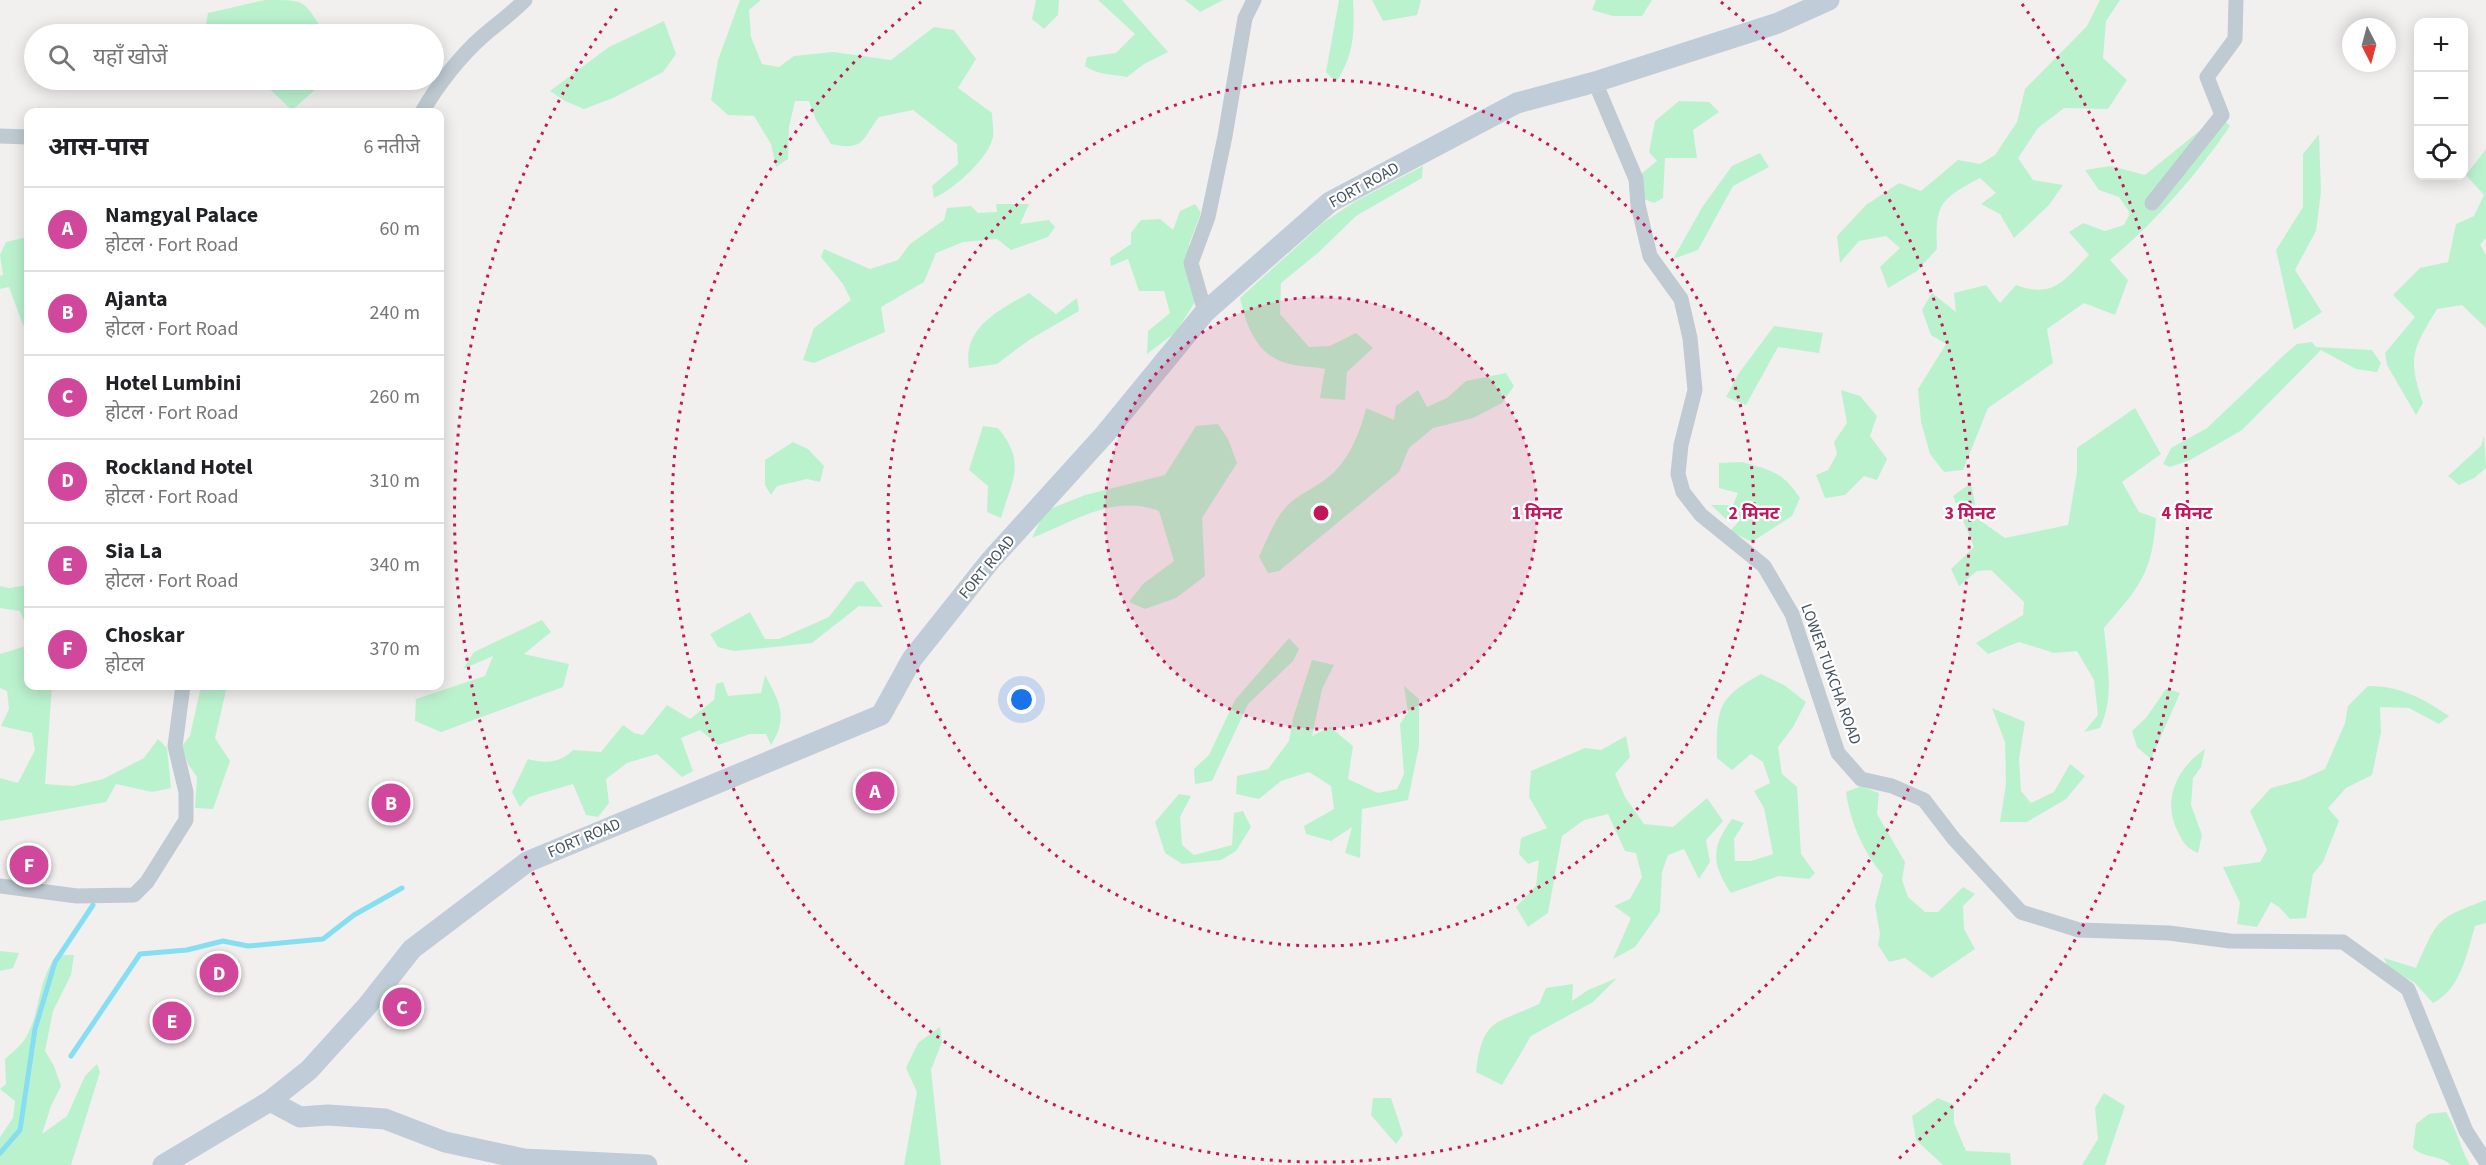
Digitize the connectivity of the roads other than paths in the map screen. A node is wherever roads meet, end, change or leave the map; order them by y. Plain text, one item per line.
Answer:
1 (525, 0) edge
2 (1254, 0) edge
3 (1829, 0) edge
4 (2236, 0) edge
5 (444, 82) edge
6 (1595, 82) junction
7 (438, 90) edge
8 (425, 108) edge
9 (0, 136) edge
10 (24, 137) edge
11 (2152, 203) dead end
12 (1204, 312) junction
13 (182, 690) edge
14 (0, 886) edge
15 (270, 1101) junction
16 (2486, 1161) edge
17 (164, 1165) edge
18 (647, 1165) edge

1 - 5 street
2 - 12 street
3 - 6 street, FORT ROAD
4 - 11 street
6 - 12 street, FORT ROAD
6 - 16 street, LOWER TUKCHA ROAD
7 - 8 street
9 - 10 street
12 - 15 street, FORT ROAD
13 - 14 street
15 - 17 street, FORT ROAD
15 - 18 street

